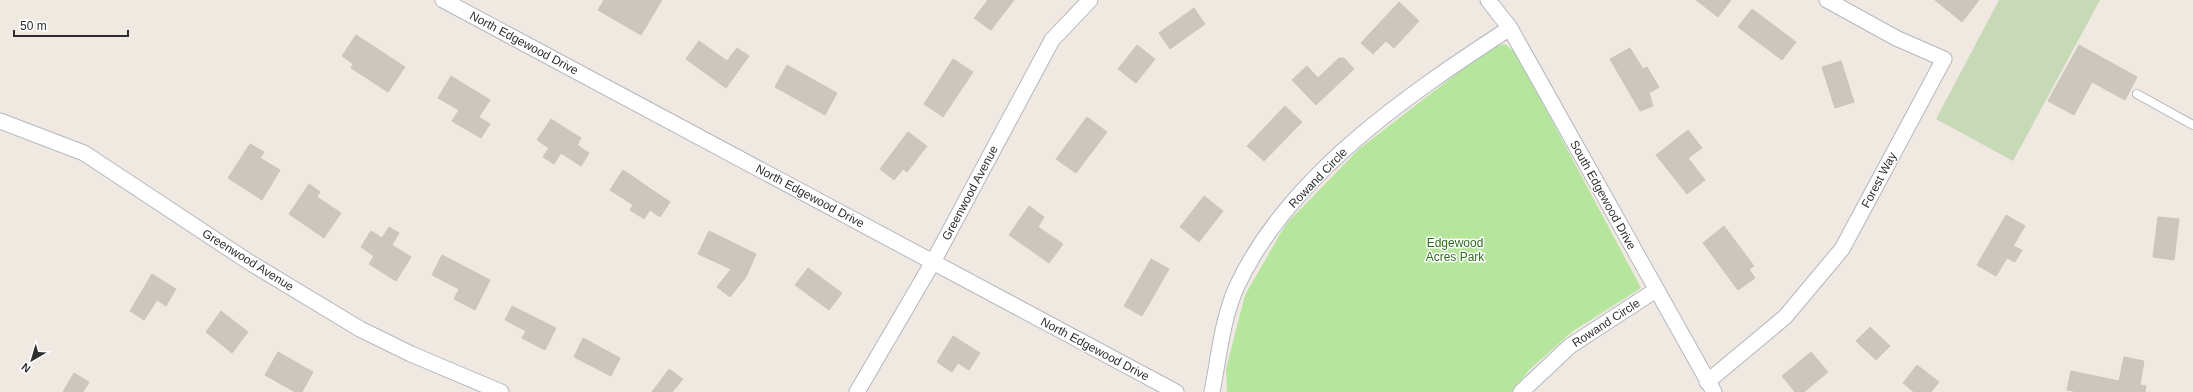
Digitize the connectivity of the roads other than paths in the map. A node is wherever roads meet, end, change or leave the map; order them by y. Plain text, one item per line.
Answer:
1 (443, 0) edge
2 (1090, 0) edge
3 (1488, 0) edge
4 (1827, 0) edge
5 (1510, 28) junction
6 (2137, 94) dead end
7 (0, 121) edge
8 (2193, 124) edge
9 (933, 262) junction
10 (1656, 290) junction
11 (1710, 387) edge
12 (501, 392) edge
13 (857, 392) edge
14 (1176, 392) edge
15 (1212, 392) edge
16 (1522, 392) edge

1 - 9 street, North Edgewood Drive
2 - 9 street, Greenwood Avenue
3 - 5 street, South Edgewood Drive
4 - 11 street, Forest Way
5 - 10 street, South Edgewood Drive
5 - 15 street, Rowand Circle
6 - 8 lane
7 - 12 street, Greenwood Avenue
9 - 13 street, Greenwood Avenue
9 - 14 street, North Edgewood Drive
10 - 11 street, South Edgewood Drive
10 - 16 street, Rowand Circle

